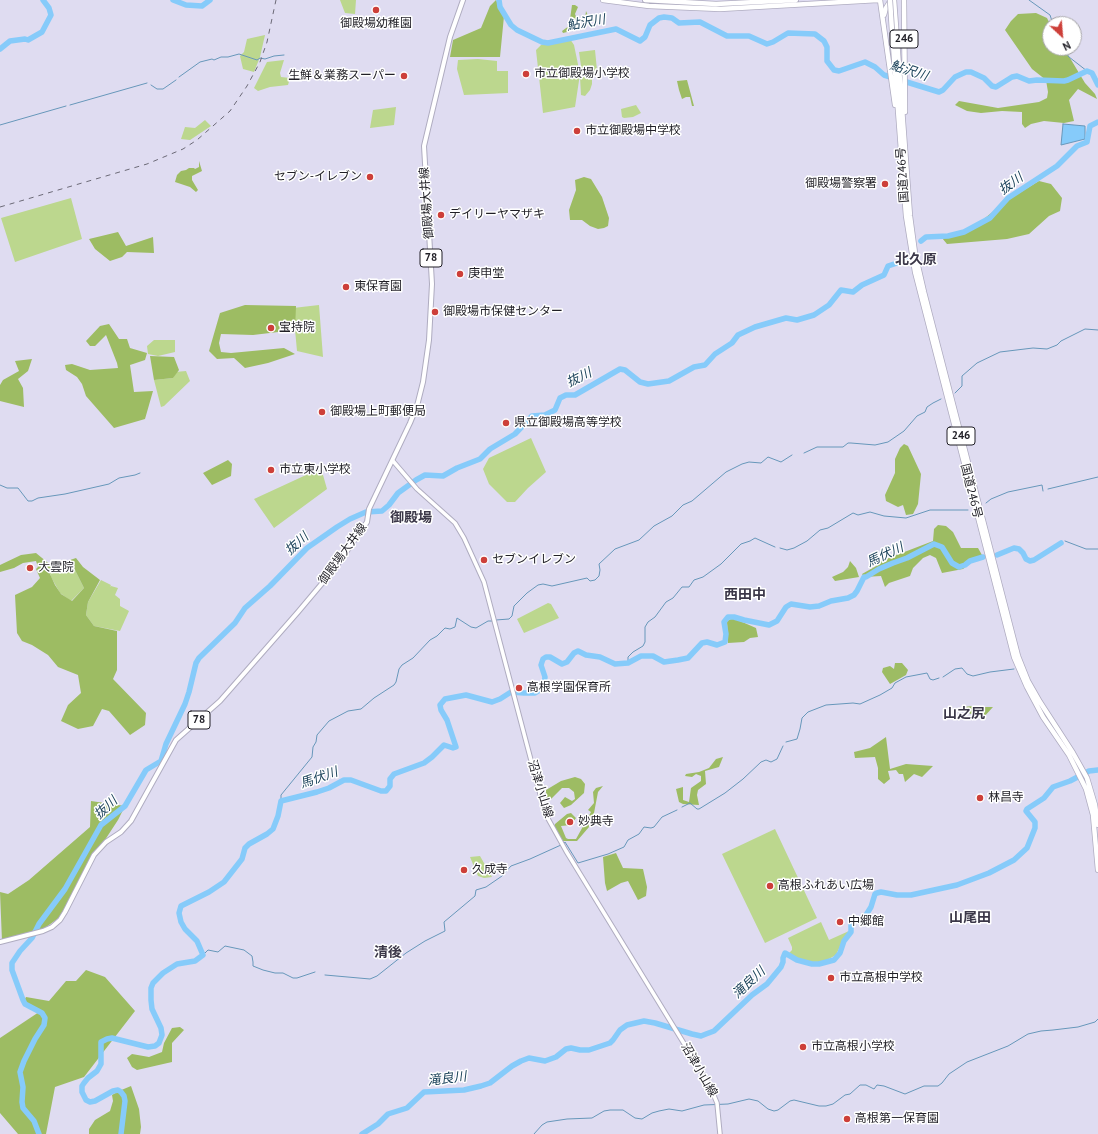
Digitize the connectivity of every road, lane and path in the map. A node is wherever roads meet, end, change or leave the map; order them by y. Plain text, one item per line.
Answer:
1 (463, 0) edge
2 (603, 0) edge
3 (645, 0) edge
4 (796, 0) edge
5 (879, 0) edge
6 (890, 0) edge
7 (894, 0) edge
8 (904, 0) edge
9 (904, 16) junction
10 (894, 31) junction
11 (886, 41) junction
12 (898, 77) junction
13 (898, 89) junction
14 (901, 128) junction
15 (393, 461) junction
16 (1084, 779) junction
17 (1098, 825) edge
18 (1098, 870) edge
19 (0, 942) edge
20 (720, 1134) edge

1 - 15 main road, 御殿場大井線 / 78
2 - 5 highway
3 - 4 highway
5 - 11 highway, 246
6 - 10 highway, 246, bridge
6 - 11 highway
7 - 9 highway
7 - 10 highway, 246
8 - 9 highway, 246
9 - 12 highway, 246
10 - 12 highway, 246
11 - 12 highway, 246
12 - 13 highway, 246
12 - 13 highway, 246
13 - 14 highway, 国道246号 / 246
13 - 14 highway, 246
14 - 16 highway, 国道246号 / 246
15 - 19 main road, 御殿場大井線 / 78
15 - 20 main road, 沼津小山線
16 - 17 highway, 国道246号 / 246
16 - 18 highway, 国道246号 / 246

